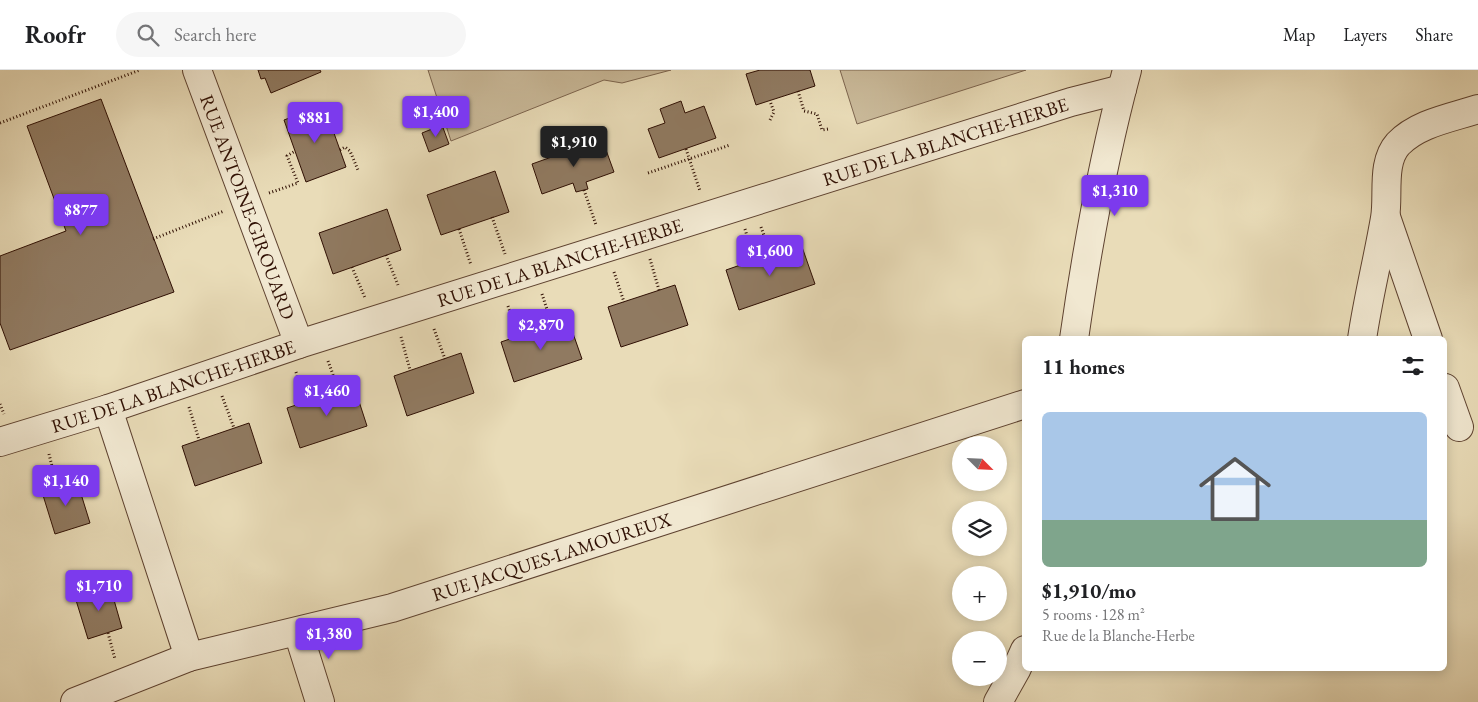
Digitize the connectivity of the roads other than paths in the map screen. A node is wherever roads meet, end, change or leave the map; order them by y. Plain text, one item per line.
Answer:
1 (197, 70) edge
2 (1124, 80) edge
3 (1478, 109) edge
4 (1386, 216) junction
5 (1074, 336) edge
6 (1362, 336) edge
7 (1427, 336) edge
8 (297, 355) junction
9 (1447, 393) edge
10 (1022, 405) edge
11 (108, 409) junction
12 (1461, 427) edge
13 (0, 442) edge
14 (298, 632) junction
15 (1022, 657) edge
16 (189, 658) junction
17 (75, 702) edge
18 (320, 702) edge
19 (998, 702) edge

1 - 8 street, RUE ANTOINE-GIROUARD
2 - 5 street
2 - 8 street, RUE DE LA BLANCHE-HERBE
3 - 4 street
4 - 6 street
4 - 7 street
8 - 11 street, RUE DE LA BLANCHE-HERBE
9 - 12 street
10 - 14 street, RUE JACQUES-LAMOUREUX
11 - 13 street, RUE DE LA BLANCHE-HERBE
11 - 16 street
14 - 16 street, RUE JACQUES-LAMOUREUX
14 - 18 street
15 - 19 street
16 - 17 street, RUE JACQUES-LAMOUREUX

